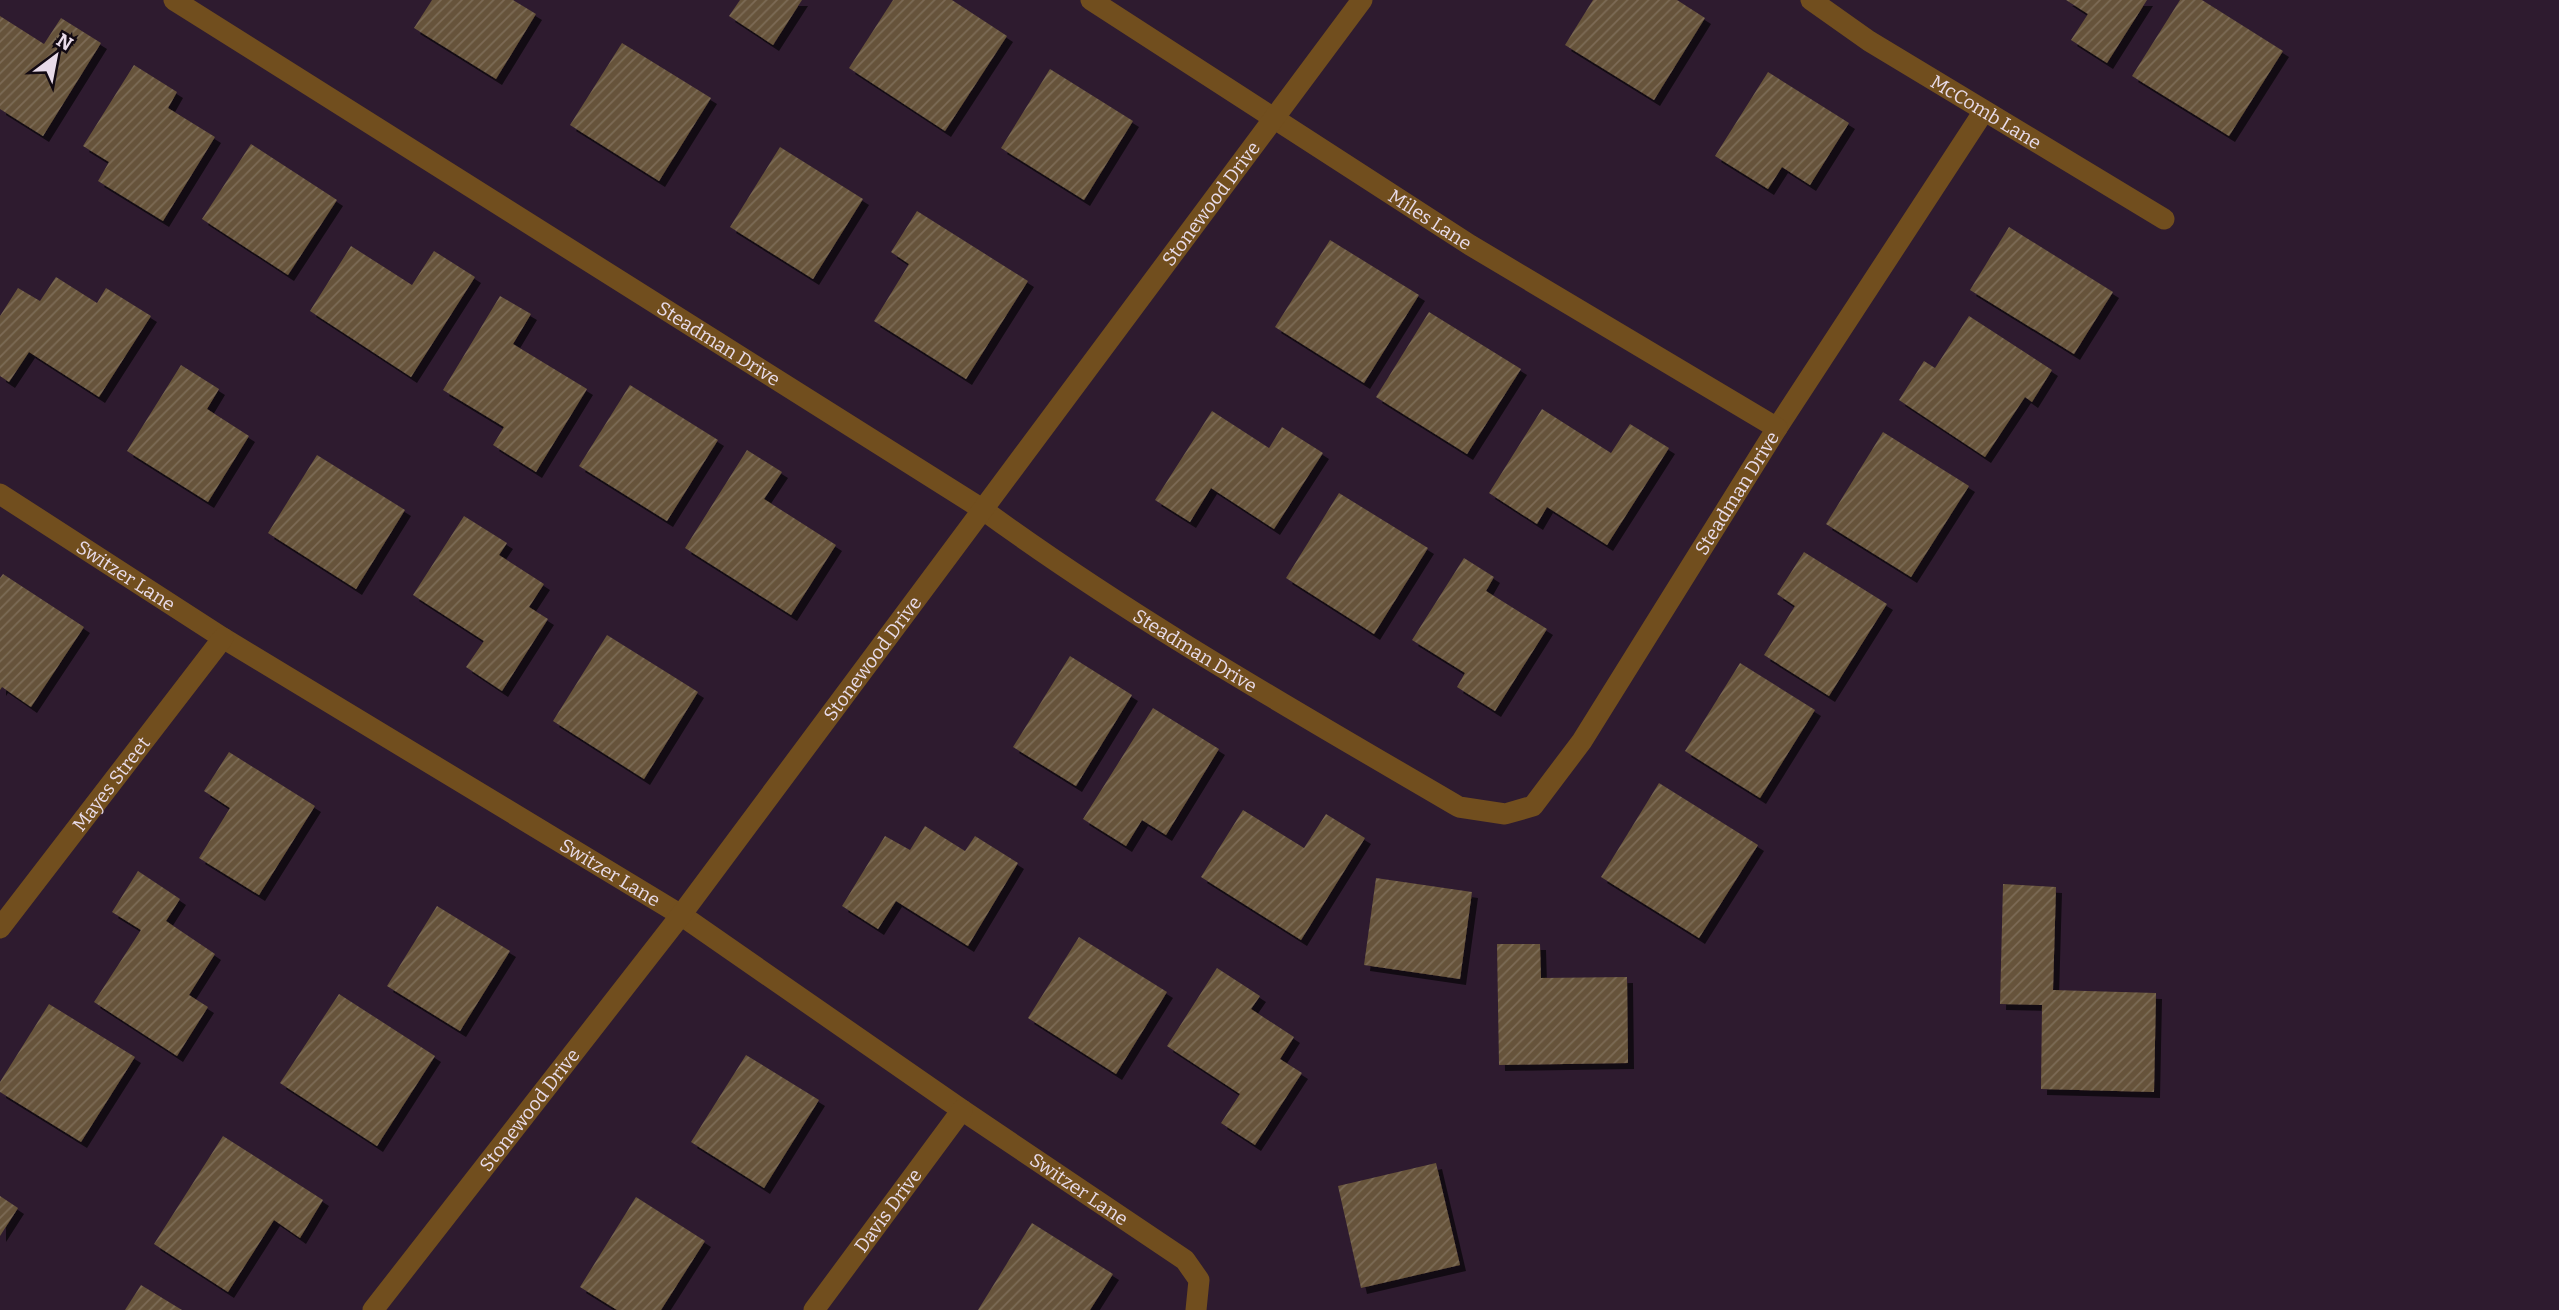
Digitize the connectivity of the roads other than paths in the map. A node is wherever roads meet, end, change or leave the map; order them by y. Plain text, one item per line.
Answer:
1 (174, 0) edge
2 (1091, 0) edge
3 (1362, 0) edge
4 (1811, 0) edge
5 (1984, 111) junction
6 (1272, 119) junction
7 (2164, 219) dead end
8 (1777, 428) junction
9 (0, 494) edge
10 (982, 509) junction
11 (223, 638) junction
12 (681, 915) junction
13 (0, 928) edge
14 (962, 1110) junction
15 (373, 1310) edge
16 (814, 1310) edge
17 (1196, 1310) edge

1 - 10 street, Steadman Drive
2 - 6 street, Miles Lane
3 - 6 street, Stonewood Drive
4 - 5 street, McComb Lane
5 - 7 street, McComb Lane
5 - 8 street, Steadman Drive
6 - 8 street, Miles Lane
6 - 10 street, Stonewood Drive
8 - 10 street, Steadman Drive
9 - 11 street, Switzer Lane
10 - 12 street, Stonewood Drive
11 - 12 street, Switzer Lane
11 - 13 street, Mayes Street
12 - 14 street, Switzer Lane
12 - 15 street, Stonewood Drive
14 - 16 street, Davis Drive
14 - 17 street, Switzer Lane

